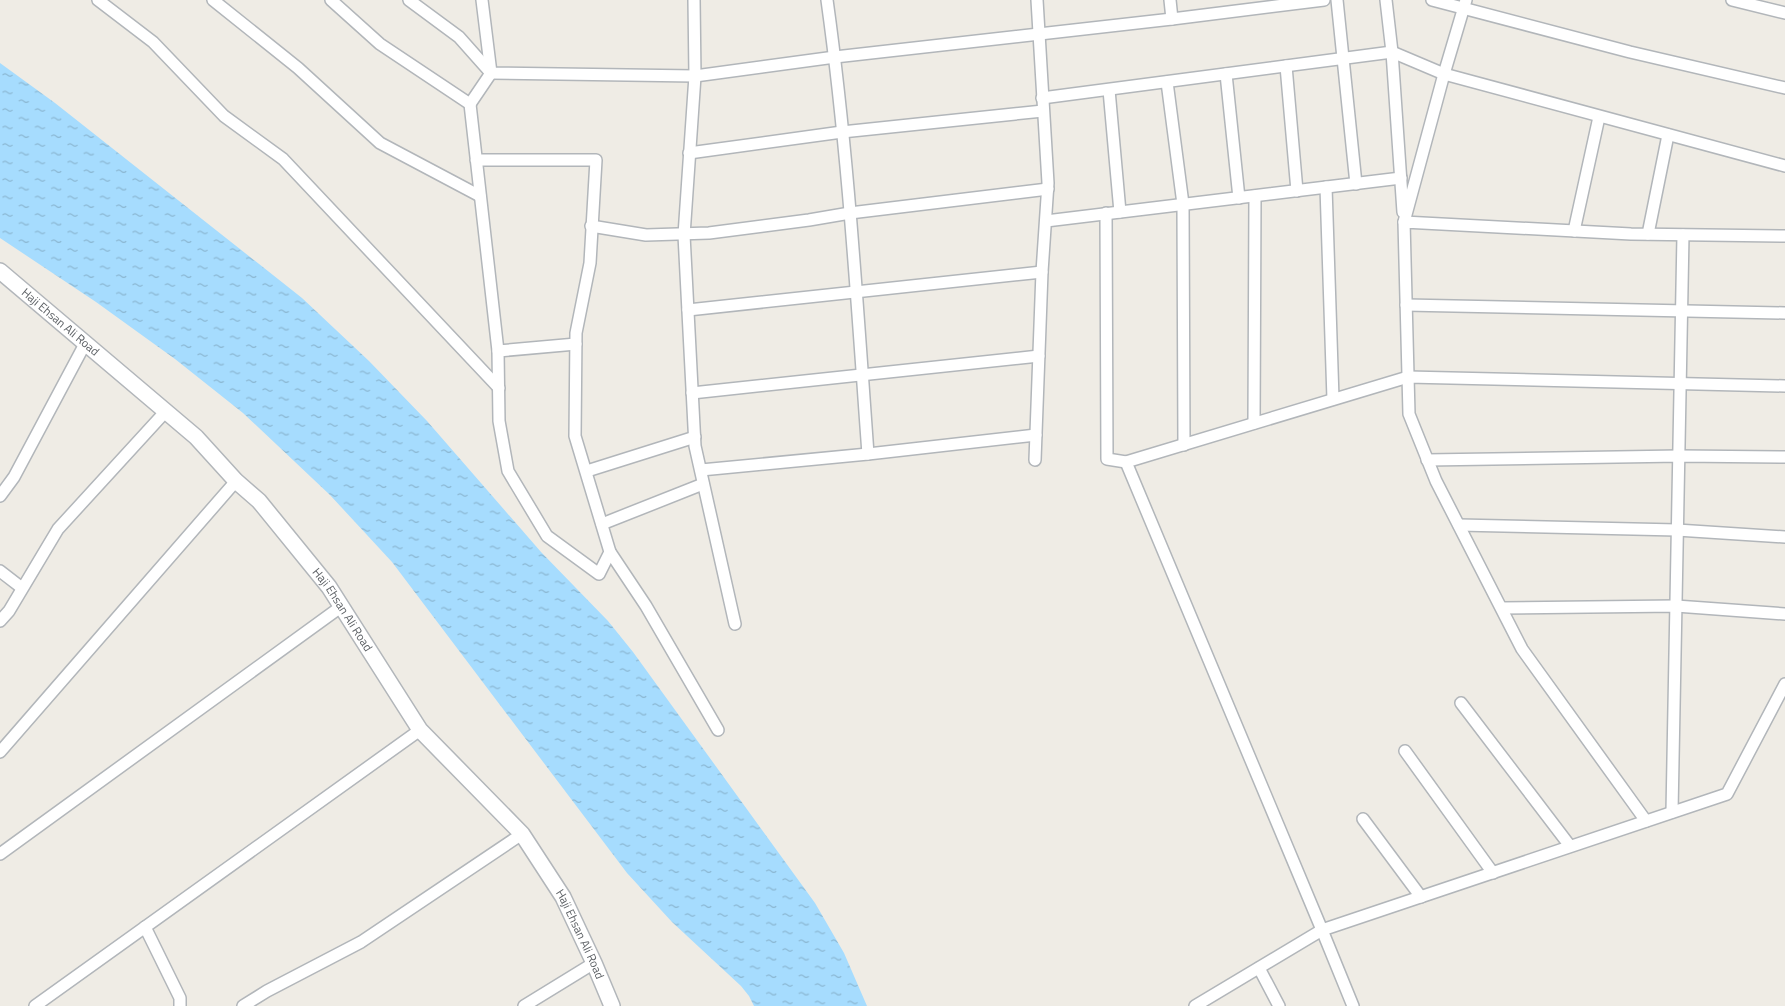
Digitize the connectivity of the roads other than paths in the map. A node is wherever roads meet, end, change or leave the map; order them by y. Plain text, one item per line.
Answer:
1 (98, 0) edge
2 (213, 0) edge
3 (331, 0) edge
4 (410, 0) edge
5 (482, 0) edge
6 (694, 0) edge
7 (826, 0) edge
8 (1037, 0) edge
9 (1170, 0) edge
10 (1224, 0) edge
11 (1324, 0) edge
12 (1338, 0) edge
13 (1386, 0) edge
14 (1432, 0) edge
15 (1732, 0) edge
16 (1283, 3) edge
17 (1465, 4) edge
18 (1225, 13) junction
19 (1785, 13) edge
20 (1172, 19) junction
21 (1039, 34) junction
22 (1392, 52) junction
23 (835, 57) junction
24 (1344, 59) junction
25 (1286, 66) junction
26 (492, 73) junction
27 (1226, 74) junction
28 (1444, 74) junction
29 (695, 76) junction
30 (1167, 82) junction
31 (1785, 88) edge
32 (1109, 90) junction
33 (1042, 98) junction
34 (470, 104) junction
35 (1043, 112) junction
36 (1599, 117) junction
37 (842, 132) junction
38 (1668, 135) junction
39 (690, 153) junction
40 (476, 160) junction
41 (1785, 166) edge
42 (1401, 178) junction
43 (1356, 184) junction
44 (1326, 187) junction
45 (1048, 189) junction
46 (1297, 191) junction
47 (480, 196) junction
48 (1255, 196) junction
49 (1239, 198) junction
50 (1183, 204) junction
51 (1120, 212) junction
52 (850, 213) junction
53 (1106, 213) junction
54 (1046, 220) junction
55 (1404, 222) junction
56 (591, 226) junction
57 (1574, 231) junction
58 (1648, 234) junction
59 (684, 235) junction
60 (1683, 235) junction
61 (1785, 236) edge
62 (0, 271) edge
63 (1042, 272) junction
64 (857, 292) junction
65 (1406, 305) junction
66 (688, 310) junction
67 (1681, 312) junction
68 (1785, 313) edge
69 (86, 342) junction
70 (576, 344) junction
71 (498, 351) junction
72 (1039, 356) junction
73 (862, 374) junction
74 (1408, 377) junction
75 (1680, 384) junction
76 (1785, 386) edge
77 (499, 388) junction
78 (692, 393) junction
79 (1333, 399) junction
80 (166, 411) junction
81 (1254, 423) junction
82 (1036, 434) junction
83 (695, 437) junction
84 (1184, 445) junction
85 (868, 454) junction
86 (1679, 456) junction
87 (1785, 457) edge
88 (1035, 460) dead end
89 (1427, 460) junction
90 (1126, 462) junction
91 (701, 470) junction
92 (587, 471) junction
93 (236, 481) junction
94 (703, 484) junction
95 (0, 496) edge
96 (602, 524) junction
97 (1459, 525) junction
98 (1677, 530) junction
99 (1785, 537) edge
100 (610, 552) junction
101 (0, 571) edge
102 (22, 588) junction
103 (342, 606) junction
104 (1676, 606) junction
105 (1502, 608) junction
106 (1785, 614) edge
107 (0, 620) edge
108 (735, 624) dead end
109 (1785, 684) edge
110 (1461, 704) dead end
111 (420, 730) junction
112 (718, 730) dead end
113 (1405, 751) dead end
114 (0, 752) edge
115 (1672, 812) junction
116 (1363, 819) dead end
117 (1646, 821) junction
118 (522, 834) junction
119 (1570, 846) junction
120 (0, 854) edge
121 (1493, 872) junction
122 (1421, 897) junction
123 (145, 927) junction
124 (1322, 930) junction
125 (594, 963) junction
126 (1259, 968) junction
127 (36, 1006) edge
128 (180, 1006) edge
129 (243, 1006) edge
130 (524, 1006) edge
131 (612, 1006) edge
132 (1195, 1006) edge
133 (1279, 1006) edge
134 (1352, 1006) edge

1 - 77 street
2 - 47 street
3 - 34 street
4 - 26 street
5 - 26 street
6 - 29 street
7 - 23 street
8 - 21 street
9 - 20 street
10 - 18 street
11 - 16 street
12 - 24 street
13 - 22 street
14 - 17 street
15 - 19 street
16 - 18 street
17 - 28 street
17 - 31 street
18 - 20 street
20 - 21 street
21 - 23 street
21 - 33 street
22 - 24 street
22 - 28 street
22 - 42 street
23 - 29 street
23 - 37 street
24 - 25 street
24 - 43 street
25 - 27 street
25 - 46 street
26 - 29 street
26 - 34 street
27 - 30 street
27 - 49 street
28 - 36 street
28 - 55 street
29 - 39 street
30 - 32 street
30 - 50 street
32 - 33 street
32 - 51 street
33 - 35 street
34 - 40 street
35 - 37 street
35 - 45 street
36 - 38 street
36 - 57 street
37 - 39 street
37 - 52 street
38 - 41 street
38 - 58 street
39 - 59 street
40 - 47 street
40 - 56 street
42 - 43 street
42 - 55 street
43 - 44 street
44 - 46 street
44 - 79 street
45 - 52 street
45 - 54 street
46 - 48 street
47 - 71 street
48 - 49 street
48 - 81 street
49 - 50 street
50 - 51 street
50 - 84 street
51 - 53 street
52 - 59 street
52 - 64 street
53 - 54 street
53 - 90 street
54 - 63 street
55 - 57 street
55 - 65 street
56 - 59 street
56 - 70 street
57 - 58 street
58 - 60 street
59 - 66 street
60 - 61 street
60 - 67 street
62 - 69 street, Haji Ehsan Ali Road
63 - 64 street
63 - 72 street
64 - 66 street
64 - 73 street
65 - 67 street
65 - 74 street
66 - 78 street
67 - 68 street
67 - 75 street
69 - 80 street, Haji Ehsan Ali Road
69 - 95 street
70 - 71 street
70 - 92 street
71 - 77 street
72 - 73 street
72 - 82 street
73 - 78 street
73 - 85 street
74 - 75 street
74 - 79 street
74 - 89 street
75 - 76 street
75 - 86 street
77 - 100 street
78 - 83 street
79 - 81 street
80 - 93 street, Haji Ehsan Ali Road
80 - 102 street
81 - 84 street
82 - 85 street
82 - 88 street
83 - 91 street
83 - 92 street
84 - 90 street
85 - 91 street
86 - 87 street
86 - 89 street
86 - 98 street
89 - 97 street
90 - 124 street
91 - 94 street
92 - 96 street
93 - 103 street, Haji Ehsan Ali Road
93 - 114 street
94 - 96 street
94 - 108 street
96 - 100 street
97 - 98 street
97 - 105 street
98 - 99 street
98 - 104 street
100 - 112 street
101 - 102 street
102 - 107 street
103 - 111 street, Haji Ehsan Ali Road
103 - 120 street
104 - 105 street
104 - 106 street
104 - 115 street
105 - 117 street
109 - 115 street
110 - 119 street
111 - 118 street, Haji Ehsan Ali Road
111 - 123 street
113 - 121 street
115 - 117 street
116 - 122 street
117 - 119 street
118 - 125 street, Haji Ehsan Ali Road
118 - 129 street
119 - 121 street
121 - 122 street
122 - 124 street
123 - 127 street
123 - 128 street
124 - 126 street
124 - 134 street
125 - 130 street
125 - 131 street, Haji Ehsan Ali Road
126 - 132 street
126 - 133 street

